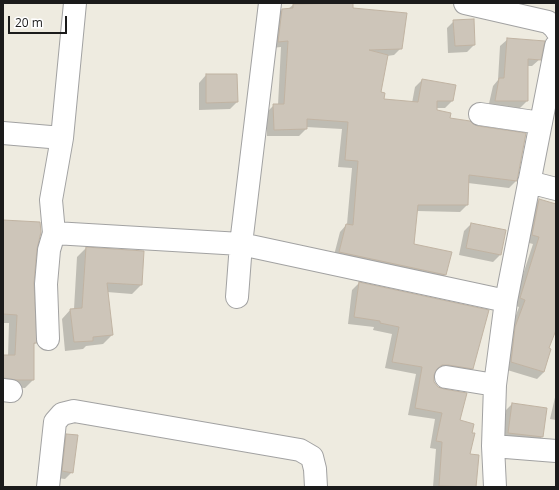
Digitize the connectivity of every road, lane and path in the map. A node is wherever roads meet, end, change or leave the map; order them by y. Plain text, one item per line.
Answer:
1 (75, 3) edge
2 (270, 3) edge
3 (465, 3) edge
4 (556, 30) edge
5 (556, 46) edge
6 (480, 114) dead end
7 (541, 123) junction
8 (3, 133) edge
9 (62, 138) junction
10 (529, 182) junction
11 (556, 189) edge
12 (54, 233) junction
13 (241, 244) junction
14 (237, 297) dead end
15 (506, 301) junction
16 (48, 339) dead end
17 (446, 377) dead end
18 (495, 385) junction
19 (493, 446) junction
20 (556, 451) edge
21 (48, 487) edge
22 (316, 487) edge
23 (495, 487) edge

1 - 9 street
2 - 13 street
3 - 4 street
5 - 7 street
6 - 7 street
7 - 10 street
8 - 9 street
9 - 12 street
10 - 11 street
10 - 15 street
12 - 13 street
12 - 16 street
13 - 14 street
13 - 15 street
15 - 18 street
17 - 18 street
18 - 19 street
19 - 20 street
19 - 23 street
21 - 22 street

